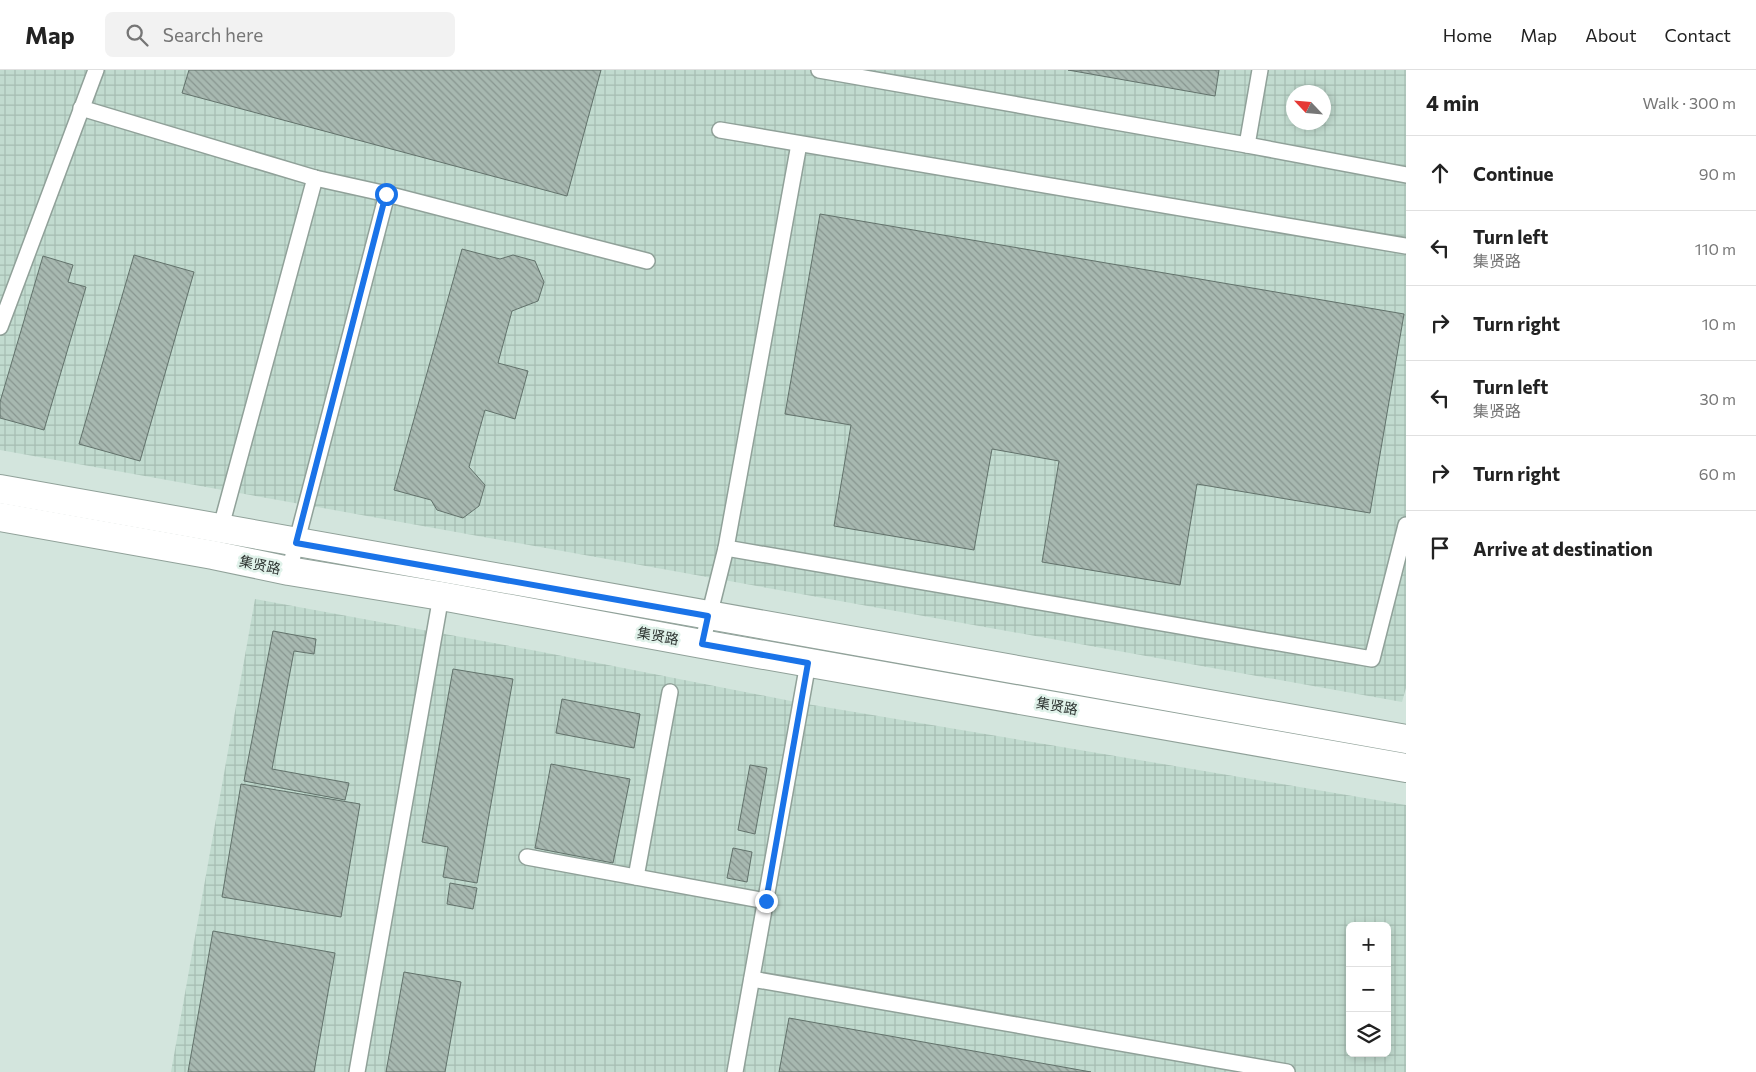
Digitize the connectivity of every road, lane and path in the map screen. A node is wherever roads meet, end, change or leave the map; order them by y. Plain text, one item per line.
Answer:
1 (96, 70) edge
2 (819, 70) edge
3 (1260, 70) edge
4 (81, 108) junction
5 (720, 130) dead end
6 (799, 144) junction
7 (1247, 145) junction
8 (1406, 175) edge
9 (315, 178) junction
10 (386, 194) junction
11 (1406, 246) edge
12 (647, 261) dead end
13 (0, 327) edge
14 (0, 490) edge
15 (0, 517) edge
16 (1406, 525) edge
17 (220, 529) junction
18 (296, 543) junction
19 (726, 548) junction
20 (213, 555) junction
21 (289, 571) junction
22 (441, 596) junction
23 (708, 616) junction
24 (702, 644) junction
25 (808, 663) junction
26 (670, 692) dead end
27 (1406, 739) edge
28 (1406, 768) edge
29 (527, 857) dead end
30 (636, 877) junction
31 (766, 901) junction
32 (752, 979) junction
33 (357, 1072) edge
34 (735, 1072) edge
35 (1287, 1072) edge

1 - 4 lane
2 - 7 lane
3 - 7 lane
4 - 9 lane
4 - 13 lane
5 - 6 lane
6 - 11 lane
6 - 19 lane
7 - 8 lane
9 - 10 lane
9 - 17 lane
10 - 12 lane
10 - 18 lane
14 - 17 street, 集贤路
15 - 20 street, 集贤路
16 - 19 lane
17 - 18 street, 集贤路
17 - 20 lane
18 - 21 lane
18 - 23 street, 集贤路
19 - 23 lane
20 - 21 street, 集贤路
21 - 22 street, 集贤路
22 - 24 street, 集贤路
22 - 33 lane
23 - 24 lane
23 - 27 street, 集贤路
24 - 25 street, 集贤路
25 - 28 street, 集贤路
25 - 31 lane
26 - 30 lane
29 - 30 lane
30 - 31 lane
31 - 32 lane
32 - 34 lane
32 - 35 lane

